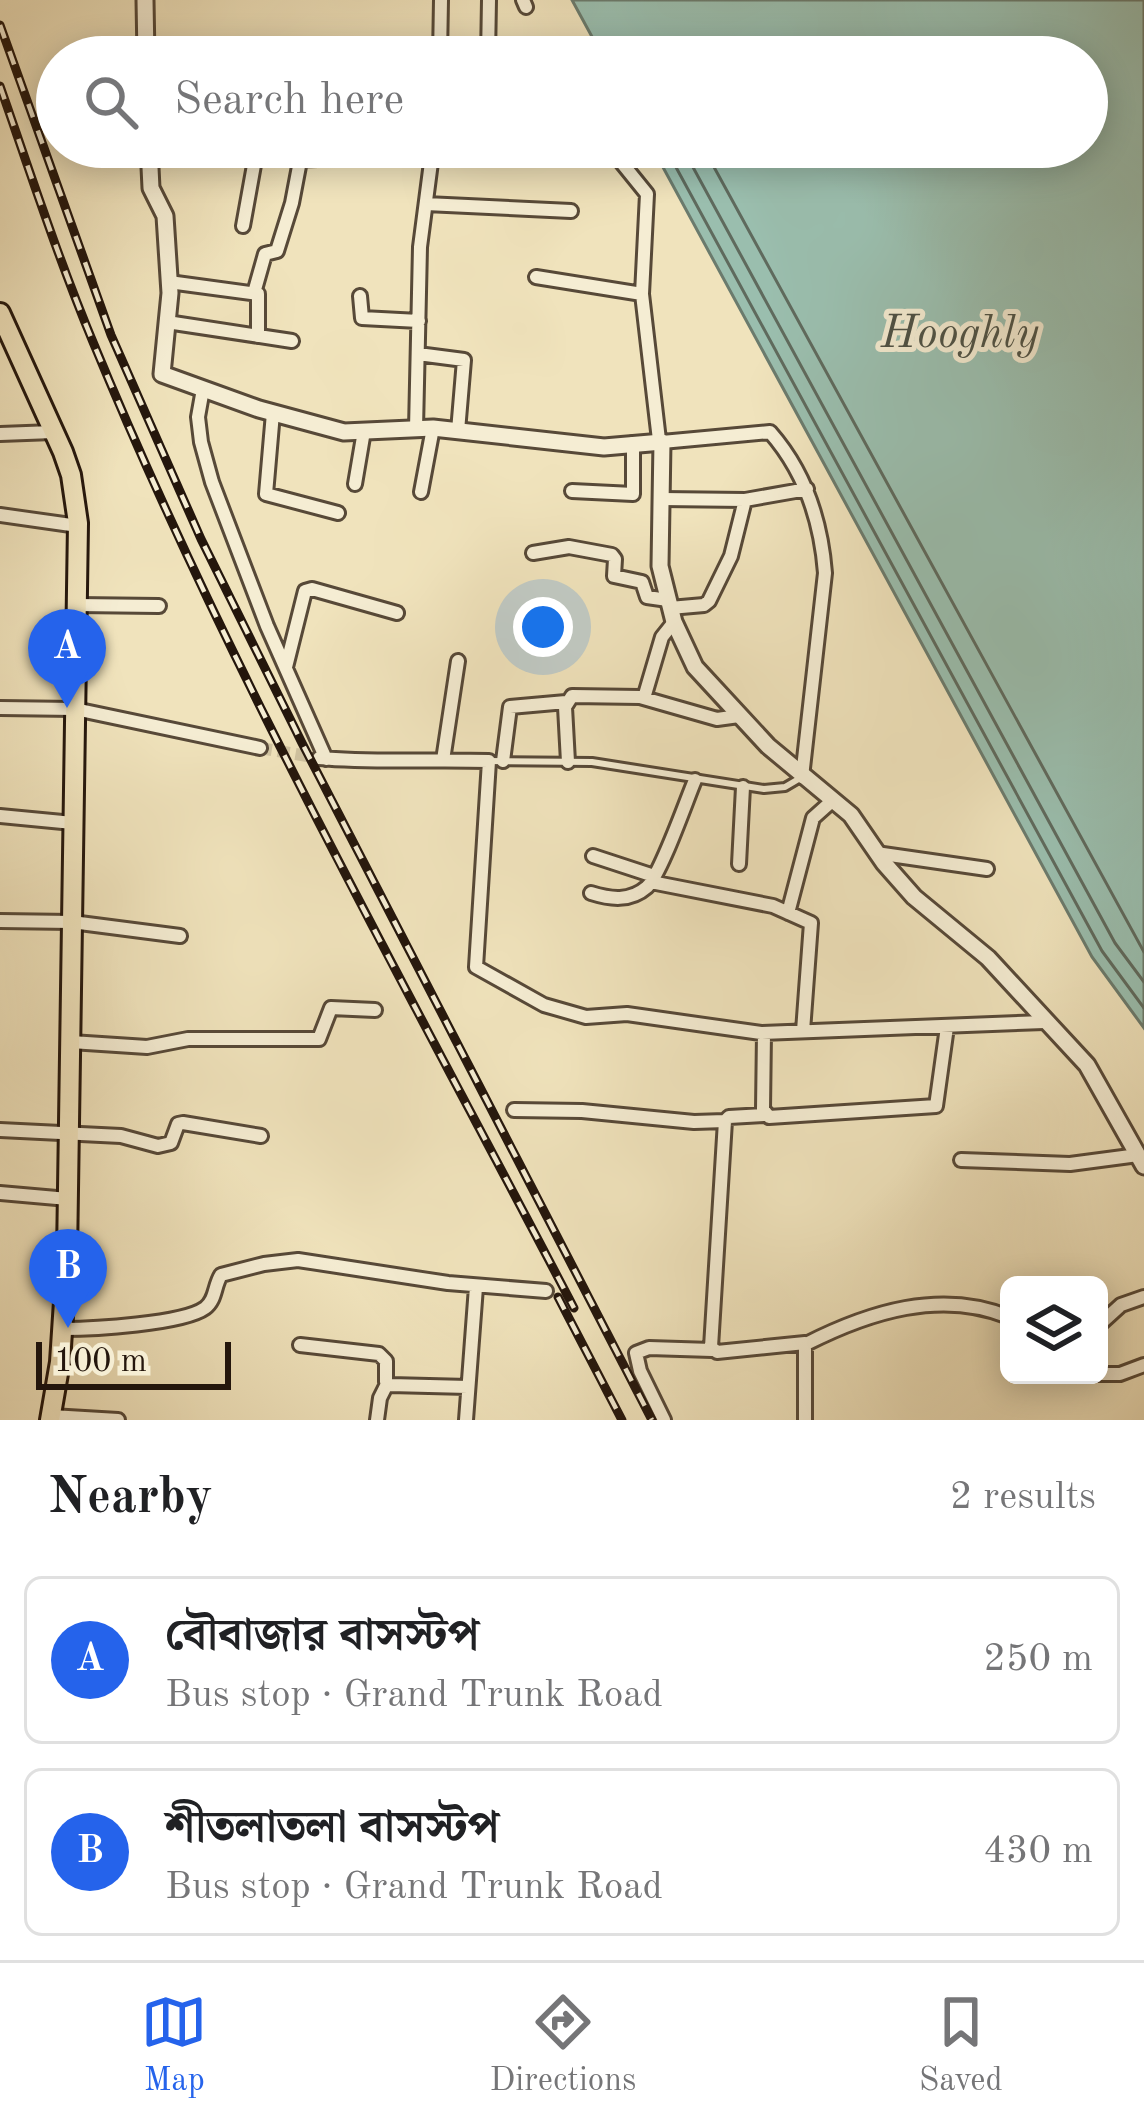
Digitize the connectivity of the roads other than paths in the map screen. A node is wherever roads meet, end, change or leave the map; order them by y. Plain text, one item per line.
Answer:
1 (145, 0) edge
2 (441, 0) edge
3 (489, 0) edge
4 (146, 36) edge
5 (440, 36) edge
6 (488, 36) edge
7 (150, 168) edge
8 (253, 168) edge
9 (299, 168) edge
10 (430, 168) edge
11 (626, 168) edge
12 (426, 204) junction
13 (571, 211) dead end
14 (243, 226) dead end
15 (536, 277) dead end
16 (170, 282) junction
17 (254, 293) junction
18 (642, 294) junction
19 (360, 296) dead end
20 (0, 313) edge
21 (419, 321) junction
22 (167, 322) junction
23 (258, 336) junction
24 (292, 341) dead end
25 (418, 354) junction
26 (203, 389) junction
27 (273, 413) junction
28 (424, 428) junction
29 (364, 431) junction
30 (458, 431) junction
31 (53, 432) junction
32 (0, 434) edge
33 (660, 441) junction
34 (633, 443) junction
35 (356, 484) dead end
36 (807, 489) junction
37 (572, 491) dead end
38 (421, 492) dead end
39 (662, 499) junction
40 (745, 500) junction
41 (338, 513) dead end
42 (0, 517) edge
43 (78, 526) junction
44 (533, 553) dead end
45 (77, 605) junction
46 (159, 606) dead end
47 (671, 610) junction
48 (397, 613) dead end
49 (458, 662) dead end
50 (286, 668) junction
51 (644, 698) junction
52 (566, 702) junction
53 (0, 708) edge
54 (75, 709) junction
55 (740, 716) junction
56 (260, 748) tunnel mouth
57 (443, 760) junction
58 (496, 761) junction
59 (568, 762) junction
60 (802, 777) junction
61 (695, 780) junction
62 (743, 788) junction
63 (832, 801) junction
64 (0, 816) edge
65 (74, 823) junction
66 (876, 853) junction
67 (593, 856) dead end
68 (739, 864) dead end
69 (987, 869) dead end
70 (653, 879) junction
71 (591, 893) dead end
72 (788, 913) junction
73 (0, 921) edge
74 (72, 922) junction
75 (180, 937) dead end
76 (375, 1010) dead end
77 (1044, 1022) junction
78 (947, 1027) junction
79 (802, 1031) junction
80 (764, 1033) junction
81 (71, 1042) junction
82 (514, 1110) dead end
83 (764, 1115) junction
84 (725, 1121) junction
85 (0, 1130) edge
86 (69, 1136) junction
87 (261, 1136) dead end
88 (962, 1160) dead end
89 (1141, 1160) edge
90 (0, 1193) edge
91 (68, 1199) junction
92 (476, 1286) junction
93 (546, 1292) dead end
94 (1144, 1297) edge
95 (1000, 1314) edge
96 (1108, 1320) edge
97 (63, 1329) junction
98 (806, 1344) junction
99 (300, 1345) dead end
100 (712, 1350) junction
101 (1144, 1365) edge
102 (1108, 1375) edge
103 (387, 1384) junction
104 (469, 1388) junction
105 (51, 1418) edge
106 (118, 1420) edge
107 (377, 1420) edge
108 (466, 1420) edge
109 (664, 1420) edge
110 (806, 1420) edge

1 - 4 street
2 - 5 street
3 - 6 street
7 - 16 street
8 - 14 street
9 - 17 street
10 - 12 street
11 - 18 street
12 - 13 street
12 - 21 street
15 - 18 street
16 - 17 street
16 - 22 street
17 - 23 street
18 - 33 street
19 - 21 street
20 - 31 main road
21 - 25 street
22 - 23 street
22 - 26 street
23 - 24 street
25 - 28 street
25 - 30 street
26 - 27 street
26 - 50 street
27 - 29 street
27 - 41 street
28 - 29 street
28 - 30 street
28 - 38 street
29 - 35 street
30 - 34 street
31 - 32 street
31 - 43 main road
33 - 34 street
33 - 36 street
33 - 39 street
34 - 37 street
36 - 40 street
36 - 60 street
39 - 40 street
39 - 47 street
40 - 47 street
42 - 43 street
43 - 45 main road
44 - 47 street
45 - 46 street
45 - 54 main road
47 - 51 street
47 - 55 street
48 - 50 street
49 - 57 street
50 - 57 street
51 - 52 street
51 - 55 street
52 - 58 street
52 - 59 street
53 - 54 street
54 - 56 street
54 - 65 main road
55 - 60 street
57 - 58 street
58 - 59 lane
58 - 80 street
59 - 61 lane
60 - 62 lane
60 - 63 street
61 - 62 lane
61 - 70 street
62 - 68 street
63 - 66 street
63 - 72 street
64 - 65 street
65 - 74 main road
66 - 69 street
66 - 77 street
67 - 70 street
70 - 71 street
70 - 72 street
72 - 79 street
73 - 74 street
74 - 75 street
74 - 81 main road
76 - 81 street
77 - 78 street
77 - 89 street
78 - 79 street
78 - 83 street
79 - 80 street
80 - 83 street
81 - 86 main road
82 - 84 street
83 - 84 street
84 - 100 street
85 - 86 street
86 - 87 street
86 - 91 main road
88 - 89 street
90 - 91 street
91 - 97 main road
92 - 93 street
92 - 97 street
92 - 104 street
94 - 96 street
95 - 98 street
97 - 105 main road
98 - 100 street
98 - 110 street
99 - 103 street
100 - 109 street
101 - 102 street
103 - 104 street
103 - 107 street
104 - 108 street
105 - 106 street

